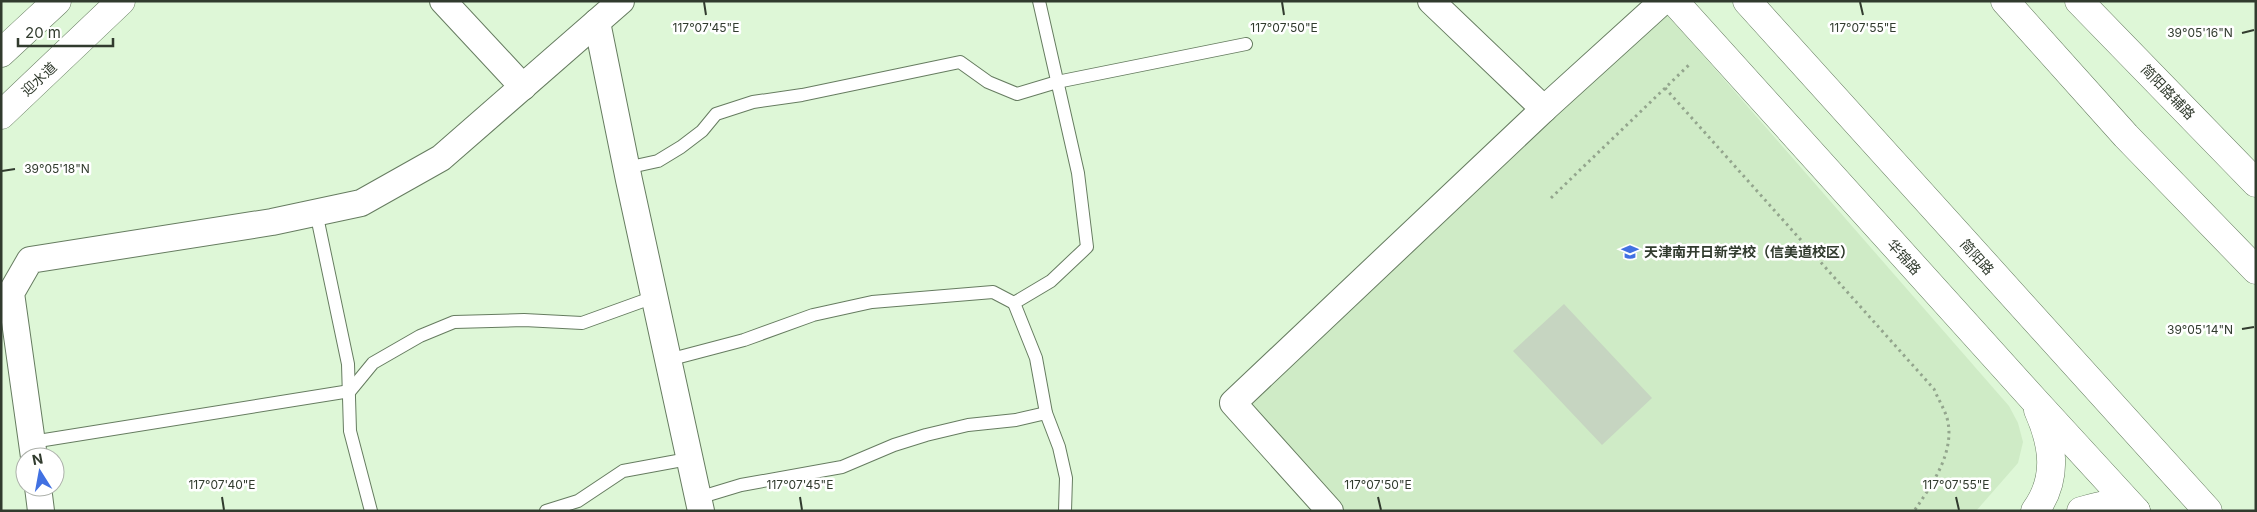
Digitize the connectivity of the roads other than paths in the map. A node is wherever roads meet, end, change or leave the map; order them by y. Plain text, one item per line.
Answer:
1 (57, 1) edge
2 (121, 1) edge
3 (443, 1) edge
4 (621, 1) edge
5 (1040, 1) edge
6 (1431, 1) edge
7 (1663, 1) edge
8 (1674, 1) edge
9 (1748, 1) edge
10 (2005, 1) edge
11 (2079, 1) edge
12 (597, 22) junction
13 (1246, 44) dead end
14 (1, 53) edge
15 (1058, 82) junction
16 (523, 87) junction
17 (1544, 110) junction
18 (1, 115) edge
19 (626, 168) junction
20 (2256, 183) edge
21 (316, 212) junction
22 (2256, 270) edge
23 (654, 298) junction
24 (1014, 303) junction
25 (668, 360) junction
26 (350, 391) junction
27 (2035, 401) junction
28 (1046, 413) junction
29 (33, 447) edge
30 (49, 447) edge
31 (688, 459) junction
32 (39, 497) edge
33 (699, 504) edge
34 (41, 511) edge
35 (371, 511) edge
36 (546, 511) edge
37 (1065, 511) edge
38 (1330, 511) edge
39 (2035, 511) edge
40 (2081, 511) edge
41 (2136, 511) edge
42 (2208, 511) edge

1 - 14 main road
2 - 18 main road, 迎水道
3 - 16 street
4 - 12 street
5 - 15 lane
6 - 17 street
7 - 17 street
8 - 27 main road, 华锦路
9 - 42 main road, 简阳路
10 - 22 main road
11 - 20 main road, 简阳路辅路
12 - 16 street
12 - 19 street
13 - 15 lane
15 - 19 lane
15 - 24 lane
16 - 21 street
17 - 38 street
19 - 23 street
21 - 26 lane
21 - 29 street
23 - 25 street
23 - 26 lane
24 - 25 lane
24 - 28 lane
25 - 31 street
26 - 30 lane
26 - 35 lane
27 - 39 main road
27 - 41 main road, 华锦路
28 - 33 lane
28 - 37 lane
31 - 33 street
31 - 36 lane
32 - 34 street
40 - 41 main road

